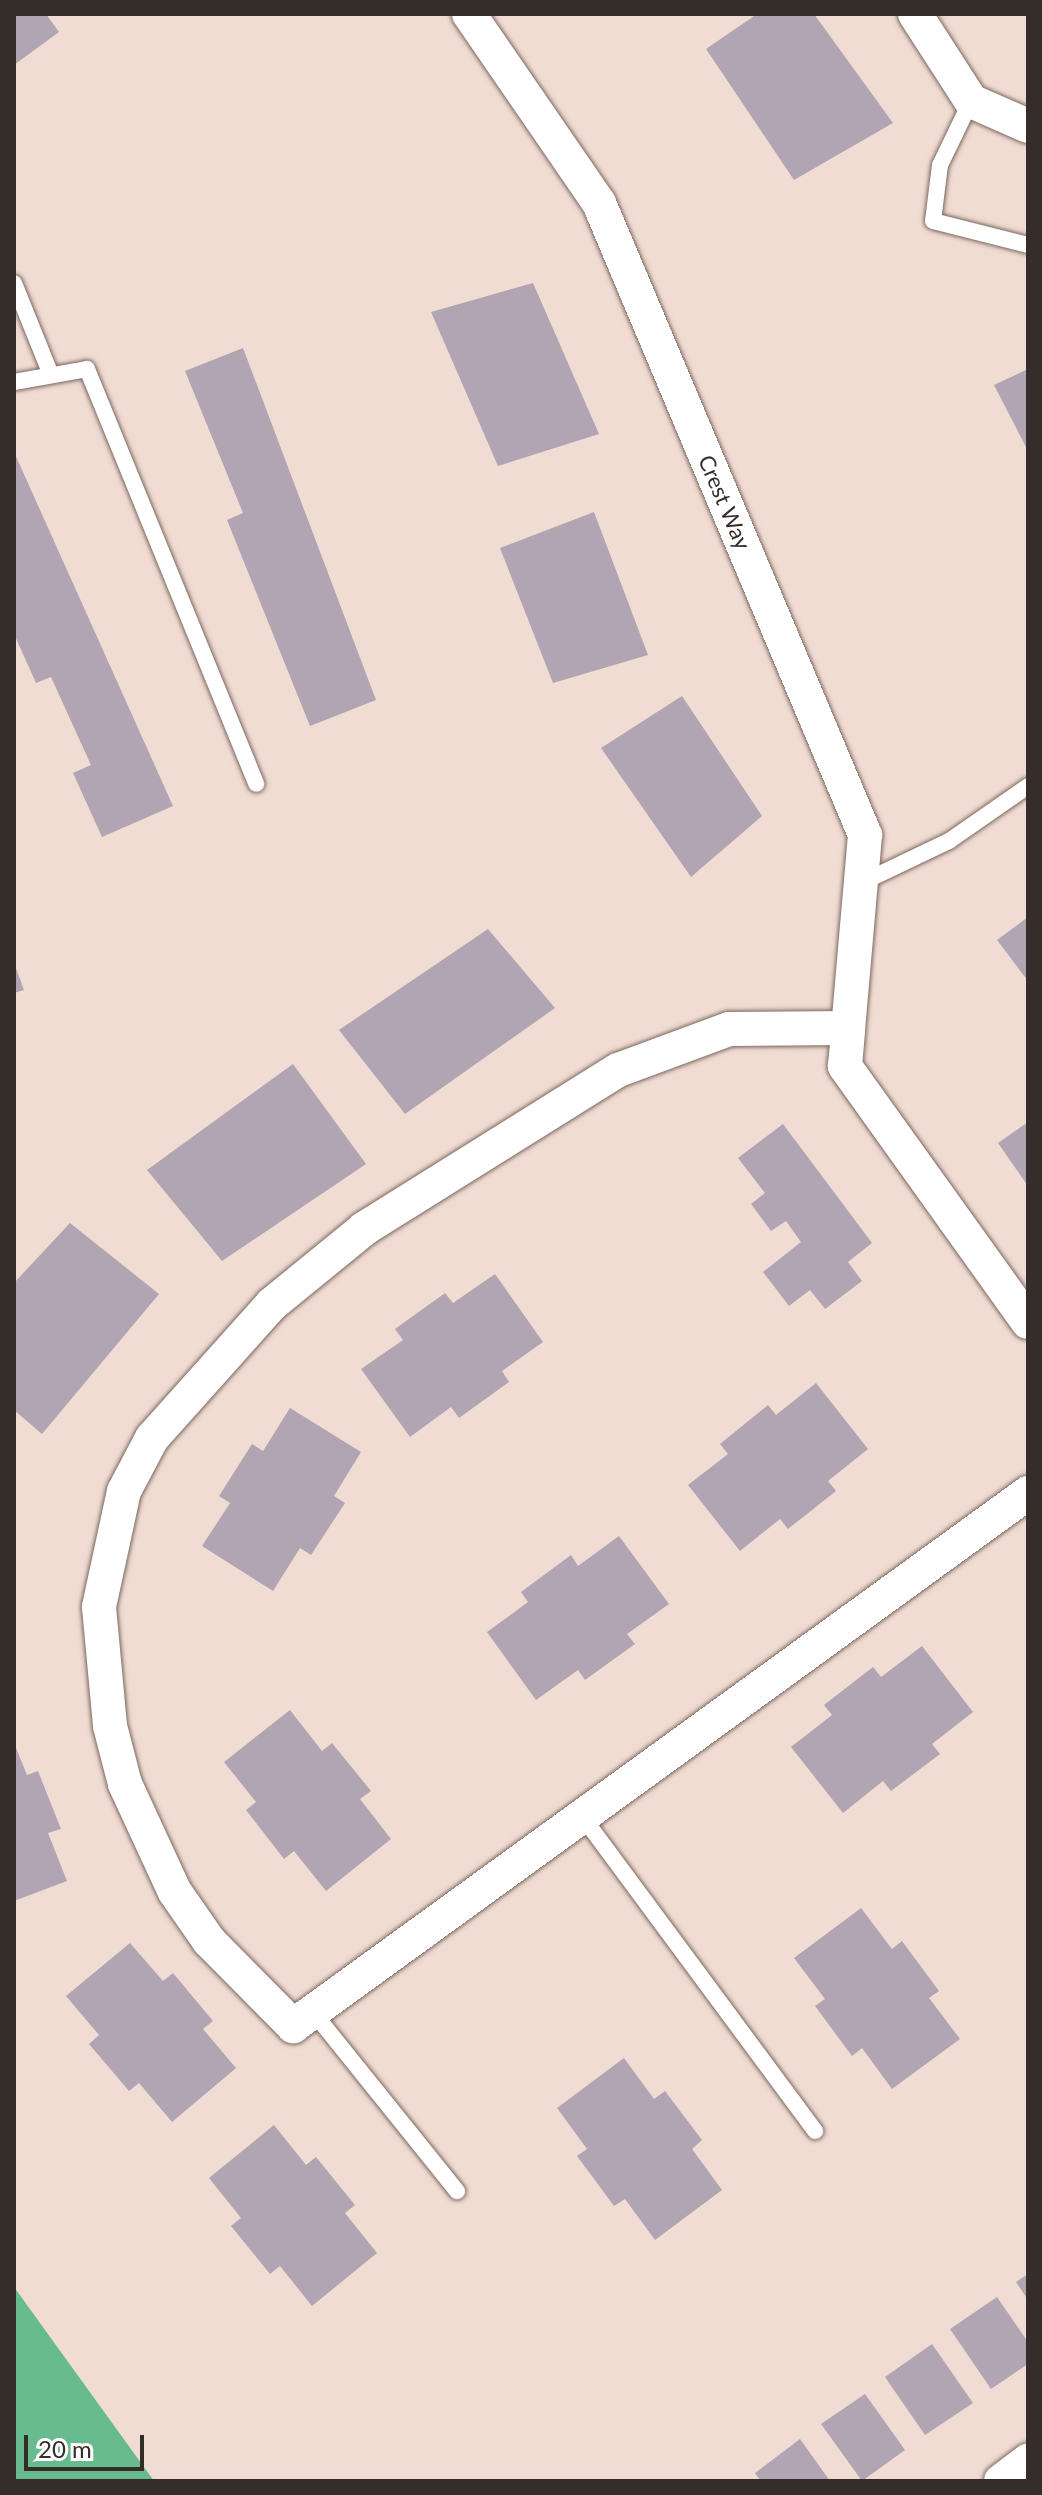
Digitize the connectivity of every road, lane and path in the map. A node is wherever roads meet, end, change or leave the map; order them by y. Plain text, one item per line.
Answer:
1 (469, 14) edge
2 (915, 14) edge
3 (971, 101) junction
4 (1028, 126) edge
5 (1028, 245) edge
6 (14, 283) edge
7 (51, 375) junction
8 (14, 382) edge
9 (256, 784) dead end
10 (1028, 786) edge
11 (861, 883) junction
12 (848, 1028) junction
13 (1028, 1322) edge
14 (1028, 1493) edge
15 (582, 1816) junction
16 (313, 2012) junction
17 (815, 2131) dead end
18 (457, 2191) dead end
19 (1028, 2461) edge
20 (1001, 2481) edge

1 - 11 street, Crest Way
2 - 3 street
3 - 4 street
3 - 5 lane
6 - 7 lane
7 - 8 lane
7 - 9 lane
10 - 11 lane
11 - 12 street, Crest Way
12 - 13 street, Crest Way
12 - 16 street
14 - 15 street
15 - 16 street
15 - 17 lane
16 - 18 lane
19 - 20 street

